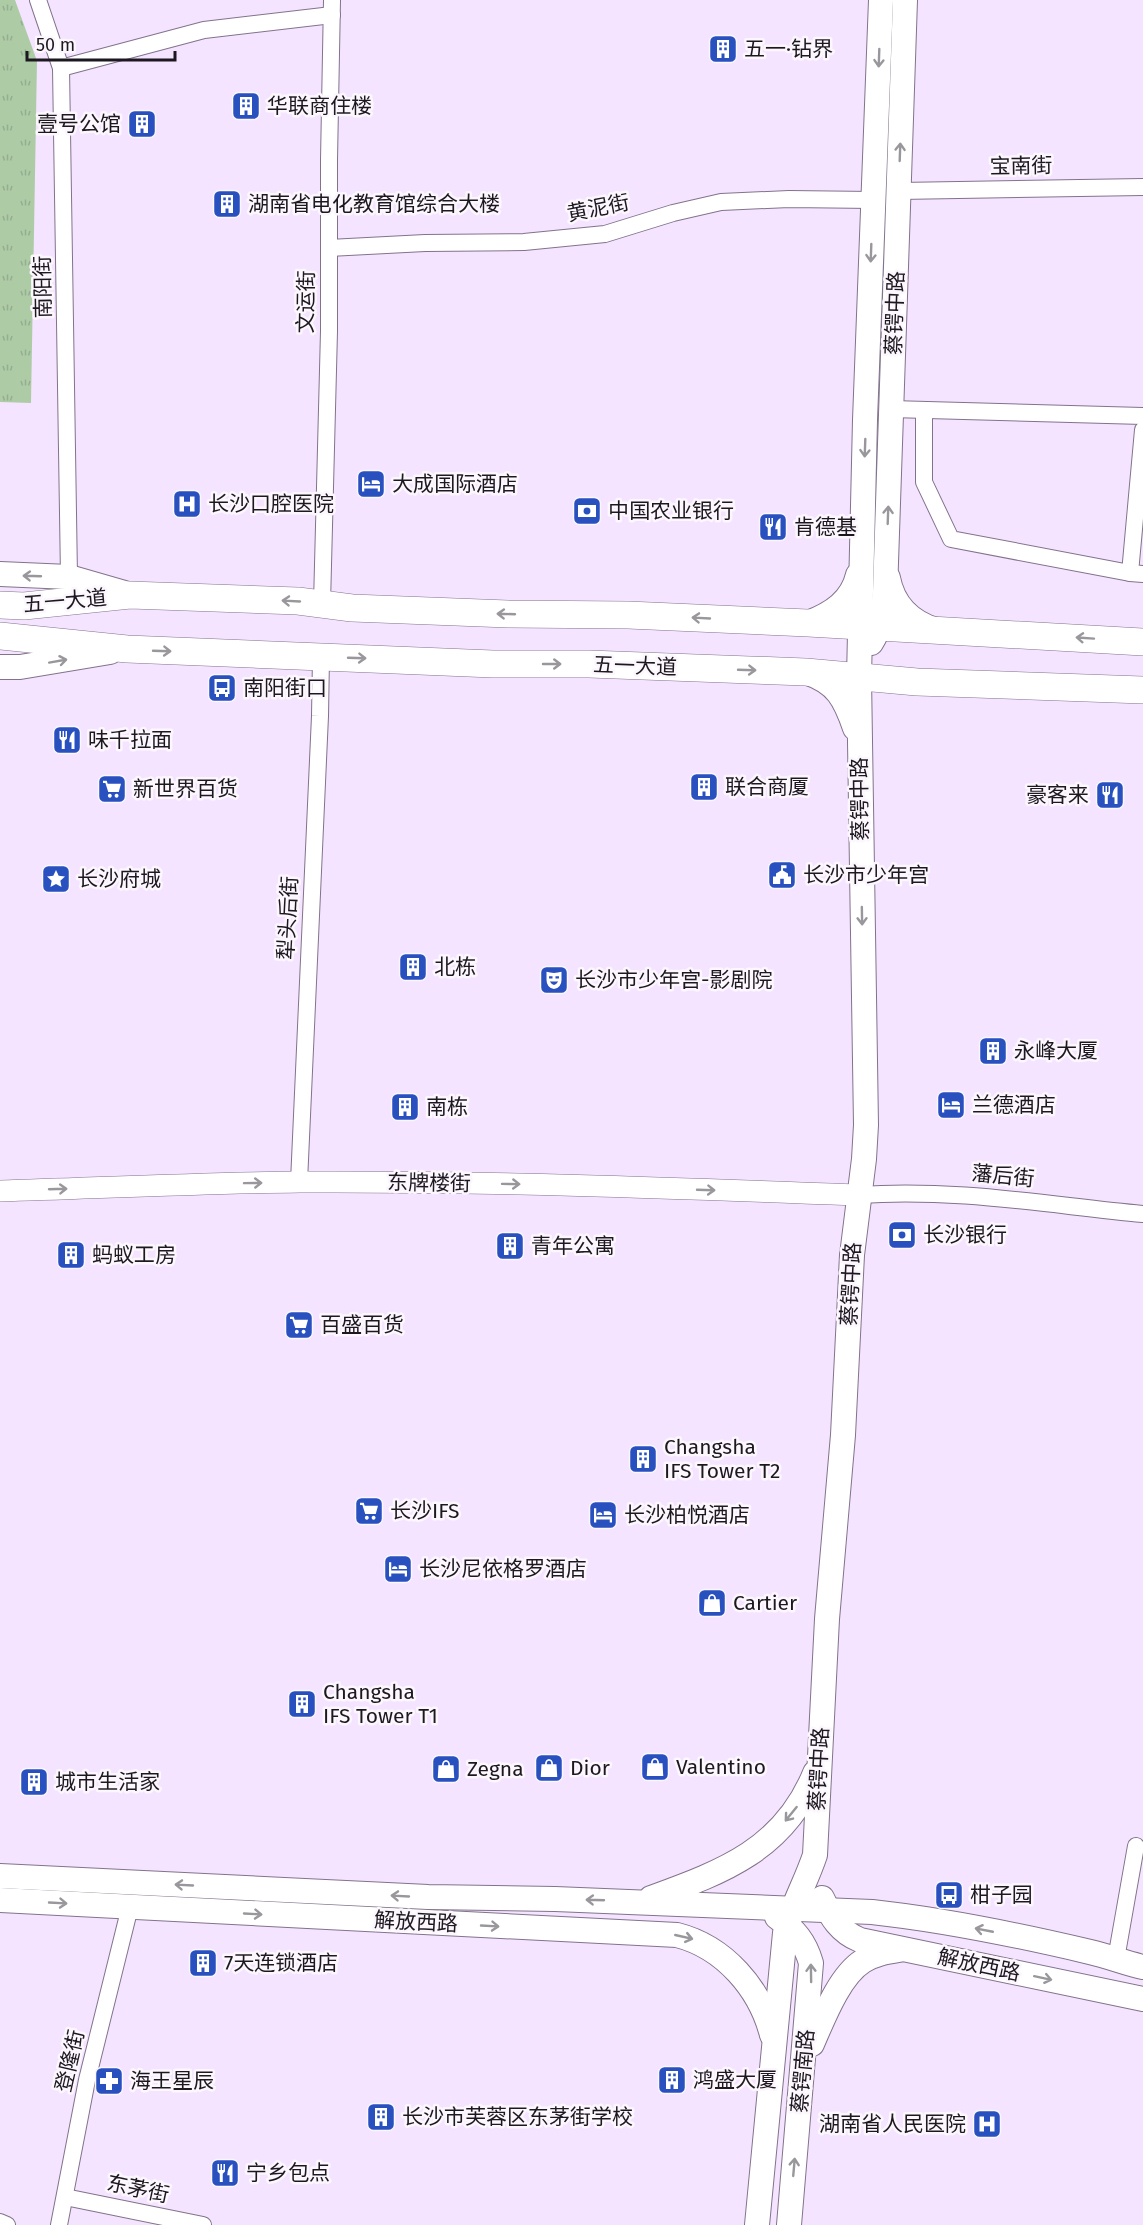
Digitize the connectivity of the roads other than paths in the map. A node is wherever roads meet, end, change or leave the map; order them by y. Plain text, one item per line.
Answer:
1 (38, 0) edge
2 (881, 0) edge
3 (905, 0) edge
4 (332, 7) edge
5 (61, 68) junction
6 (1143, 187) edge
7 (899, 191) junction
8 (873, 201) junction
9 (329, 248) junction
10 (891, 410) junction
11 (924, 410) junction
12 (1143, 416) edge
13 (1143, 430) edge
14 (861, 561) junction
15 (886, 561) junction
16 (0, 574) edge
17 (1136, 574) edge
18 (69, 577) junction
19 (130, 595) junction
20 (322, 604) junction
21 (12, 605) edge
22 (808, 623) junction
23 (869, 627) junction
24 (941, 632) junction
25 (10, 637) edge
26 (1143, 642) edge
27 (128, 649) junction
28 (321, 657) junction
29 (860, 666) junction
30 (0, 667) edge
31 (806, 672) junction
32 (1143, 690) edge
33 (859, 747) junction
34 (299, 1182) junction
35 (0, 1191) edge
36 (859, 1195) junction
37 (1143, 1214) edge
38 (820, 1763) junction
39 (1136, 1846) dead end
40 (815, 1855) junction
41 (0, 1876) edge
42 (0, 1900) edge
43 (638, 1902) junction
44 (758, 1906) joint
45 (130, 1907) junction
46 (828, 1909) junction
47 (790, 1916) junction
48 (903, 1949) junction
49 (1116, 1959) junction
50 (1143, 1967) edge
51 (1143, 1999) edge
52 (774, 2044) junction
53 (804, 2062) junction
54 (64, 2197) junction
55 (0, 2222) edge
56 (7, 2225) edge
57 (58, 2225) edge
58 (203, 2225) edge
59 (757, 2225) edge
60 (789, 2225) edge

1 - 5 street, 南阳街
2 -> 8 main road, 蔡锷中路
7 -> 3 main road, 蔡锷中路
4 - 5 street
4 - 9 street, 文运街
5 - 18 street, 南阳街
6 - 7 street, 宝南街
7 - 10 main road, 蔡锷中路
8 - 9 street, 黄泥街
8 -> 14 main road, 蔡锷中路
9 - 20 street, 文运街
10 - 11 street
15 -> 10 main road, 蔡锷中路
11 - 12 street
11 - 17 street
13 - 17 street
14 - 22 main road
14 - 23 main road, 蔡锷中路
15 - 23 main road, 蔡锷中路
15 - 24 main road
18 -> 16 main road, 五一大道
18 - 19 main road, 五一大道
20 -> 19 main road, 五一大道
19 - 21 main road, 五一大道
22 -> 20 main road, 五一大道
22 - 23 main road, 五一大道
23 - 24 main road, 五一大道
23 - 29 main road, 蔡锷中路
26 -> 24 main road, 五一大道
25 - 27 main road, 五一大道
27 -> 28 main road, 五一大道
30 -> 27 main road, 五一大道
28 -> 31 main road, 五一大道
28 - 34 street, 犁头后街
29 - 31 main road, 五一大道
29 - 32 main road, 五一大道
29 - 33 main road, 蔡锷中路
31 - 33 main road
33 -> 36 main road, 蔡锷中路
35 -> 34 street, 东牌楼街
34 -> 36 street, 东牌楼街
36 - 37 street, 藩后街
36 - 38 main road, 蔡锷中路
38 - 40 main road, 蔡锷中路
38 -> 43 main road
39 - 49 street
40 - 46 main road, 解放西路
40 - 47 main road, 蔡锷中路
43 -> 41 main road, 解放西路
42 -> 45 main road, 解放西路
43 - 44 main road, 解放西路
44 - 47 main road, 蔡锷南路
45 -> 52 main road, 解放西路
45 - 54 street, 登隆街
46 - 47 main road, 解放西路
46 - 48 main road, 解放西路
49 -> 46 main road, 解放西路
47 - 52 main road, 蔡锷南路
53 -> 47 main road, 蔡锷南路
48 -> 51 main road, 解放西路
48 - 53 main road
49 - 50 main road, 解放西路
52 - 59 main road, 蔡锷南路
60 -> 53 main road, 蔡锷南路
54 - 57 street, 登隆街
54 - 58 street, 东茅街
55 - 56 street

